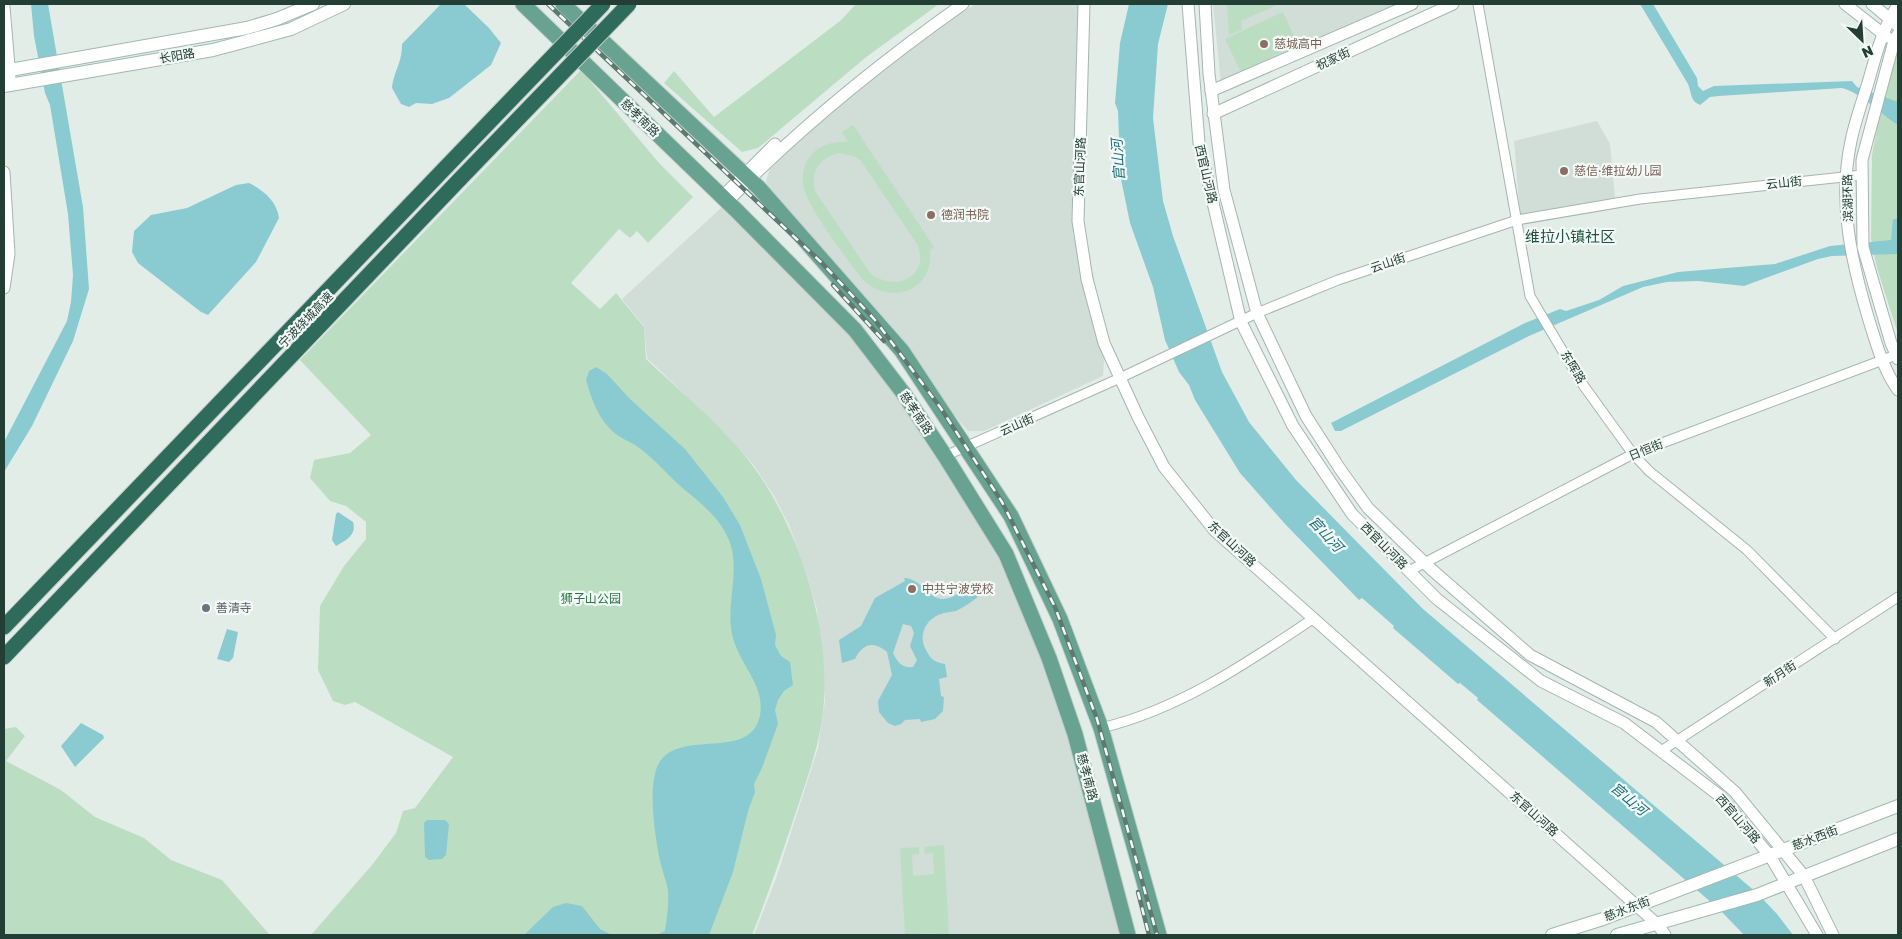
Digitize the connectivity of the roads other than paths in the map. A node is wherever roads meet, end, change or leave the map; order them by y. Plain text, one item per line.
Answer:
1 (313, 4) edge
2 (344, 4) edge
3 (523, 4) edge
4 (563, 4) edge
5 (603, 4) edge
6 (630, 4) edge
7 (950, 4) edge
8 (963, 4) edge
9 (1084, 4) edge
10 (1188, 4) edge
11 (1205, 4) edge
12 (1412, 4) edge
13 (1453, 4) edge
14 (1478, 4) edge
15 (1845, 4) edge
16 (1872, 4) edge
17 (1898, 5) edge
18 (4, 6) edge
19 (1894, 22) edge
20 (1882, 34) junction
21 (1896, 38) edge
22 (7, 80) edge
23 (1211, 91) junction
24 (1213, 114) junction
25 (4, 172) edge
26 (1862, 175) junction
27 (746, 176) junction
28 (1846, 176) junction
29 (725, 199) junction
30 (1517, 220) junction
31 (4, 288) edge
32 (1257, 313) junction
33 (1241, 322) junction
34 (1897, 357) edge
35 (1882, 360) junction
36 (1120, 378) junction
37 (1898, 390) edge
38 (966, 447) junction
39 (1633, 454) junction
40 (945, 456) junction
41 (1425, 563) junction
42 (1409, 571) junction
43 (1898, 597) edge
44 (1314, 618) junction
45 (4, 627) edge
46 (1835, 639) junction
47 (4, 657) edge
48 (1101, 728) junction
49 (1677, 741) junction
50 (1662, 751) junction
51 (1898, 806) edge
52 (1898, 838) edge
53 (1784, 850) junction
54 (1770, 856) junction
55 (1731, 870) joint
56 (1804, 876) junction
57 (1787, 883) junction
58 (1637, 906) junction
59 (1661, 930) edge
60 (1128, 935) edge
61 (1159, 935) edge
62 (1552, 935) edge
63 (1617, 935) edge
64 (1817, 935) edge
65 (1833, 935) edge

1 - 22 main road, 长阳路
2 - 22 main road, 长阳路
3 - 29 main road, 慈孝南路
4 - 27 main road, 慈孝南路
5 - 45 highway, 宁波绕城高速, bridge
6 - 47 highway, 宁波绕城高速, bridge
7 - 27 street
8 - 27 street
9 - 36 street, 东官山河路
10 - 33 street, 西官山河路
11 - 23 street, 西官山河路
12 - 23 street, 祝家街
13 - 24 street, 祝家街
14 - 30 street, 东晖路
15 - 20 street
16 - 19 street
17 - 19 street, 滨湖环路
18 - 22 street
19 - 20 street, 滨湖环路
20 - 21 street
20 - 28 street, 滨湖环路
21 - 26 street, 滨湖环路
23 - 24 street, 西官山河路
24 - 32 street, 西官山河路
25 - 31 street
26 - 28 street, 云山街
26 - 34 street, 滨湖环路
27 - 29 street
27 - 38 main road, 慈孝南路
28 - 30 street, 云山街
28 - 35 street, 滨湖环路
29 - 40 main road, 慈孝南路
30 - 32 street, 云山街
30 - 39 street, 东晖路
32 - 33 street, 云山街
32 - 41 street, 西官山河路
33 - 36 street, 云山街
33 - 42 street, 西官山河路
34 - 35 street, 日恒街
35 - 37 street, 滨湖环路
35 - 39 street, 日恒街
36 - 38 street, 云山街
36 - 44 street, 东官山河路
38 - 40 street, 云山街
38 - 48 main road, 慈孝南路
39 - 41 street, 日恒街
39 - 46 street, 东晖路
40 - 60 main road, 慈孝南路
41 - 42 street, 日恒街
41 - 49 street, 西官山河路
42 - 50 street, 西官山河路
43 - 46 street, 新月街
44 - 48 street
44 - 58 street, 东官山河路
46 - 49 street, 新月街
48 - 61 main road, 慈孝南路
49 - 50 street, 新月街
49 - 53 street, 西官山河路
50 - 54 street, 西官山河路
51 - 53 main road, 慈水西街
52 - 56 main road
53 - 54 main road, 慈水西街
53 - 56 street, 西官山河路
54 - 55 main road, 慈水西街
54 - 57 street, 西官山河路
55 - 58 main road, 慈水东街
56 - 57 main road
56 - 65 street, 西官山河路
57 - 59 main road, 慈水东街
57 - 64 street, 西官山河路
58 - 59 street, 东官山河路
58 - 62 main road, 慈水东街
59 - 63 main road, 慈水东街

